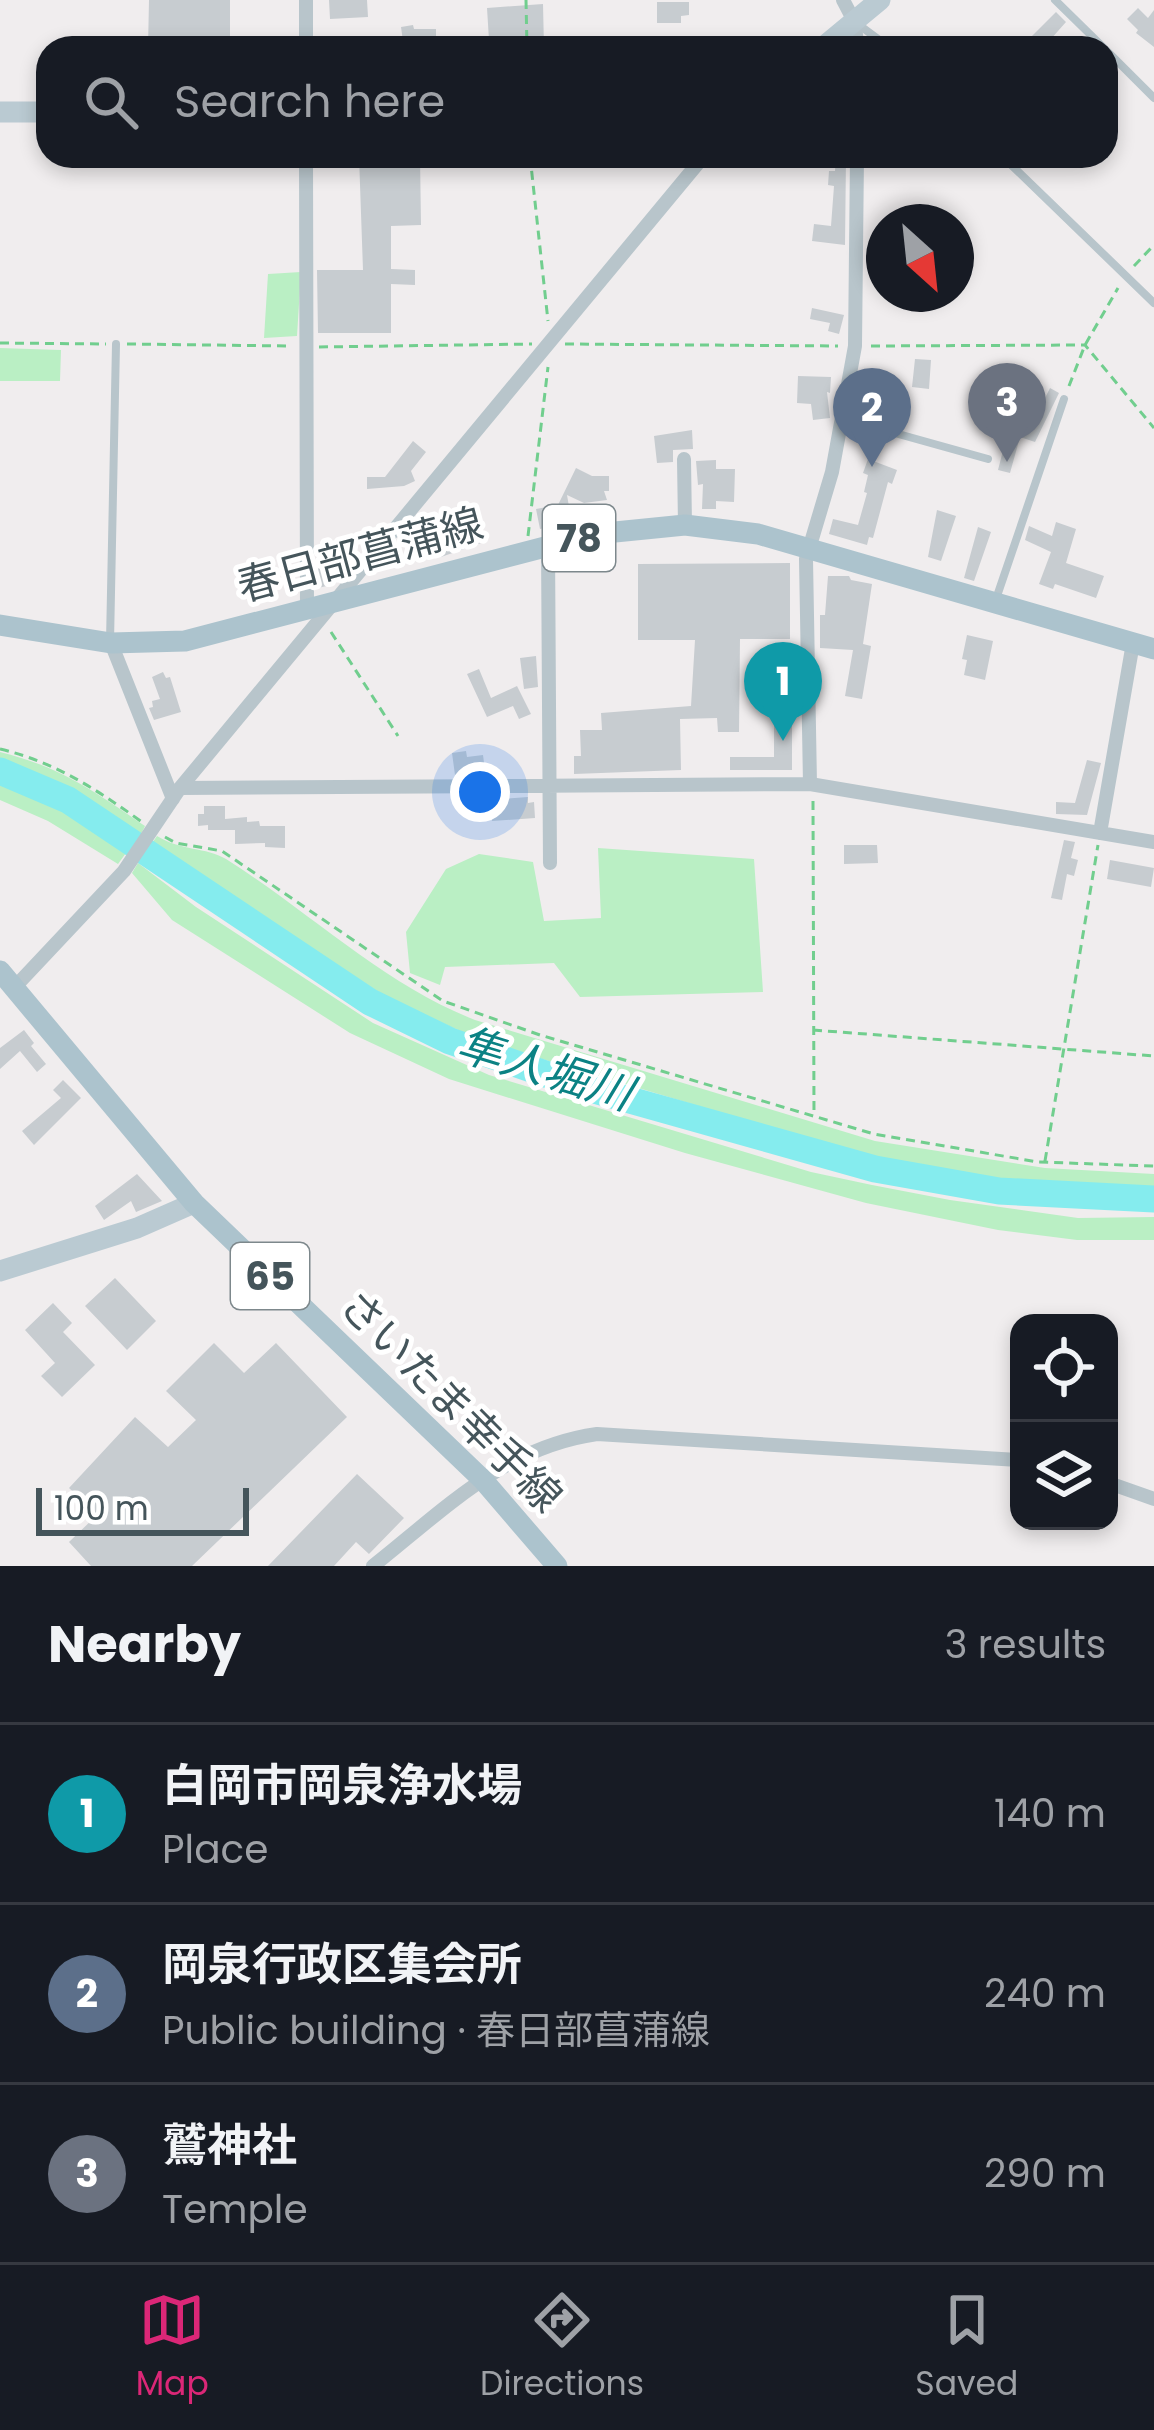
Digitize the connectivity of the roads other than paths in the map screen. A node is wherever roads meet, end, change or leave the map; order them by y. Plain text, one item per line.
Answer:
1 (307, 0) edge
2 (843, 0) edge
3 (880, 0) edge
4 (1055, 0) edge
5 (854, 21) junction
6 (306, 36) edge
7 (836, 36) edge
8 (856, 36) edge
9 (874, 36) edge
10 (1092, 36) edge
11 (1118, 62) edge
12 (1154, 98) edge
13 (0, 112) edge
14 (36, 112) edge
15 (306, 168) edge
16 (694, 168) edge
17 (857, 168) edge
18 (1014, 168) edge
19 (1154, 303) edge
20 (116, 344) road end
21 (1064, 400) road end
22 (842, 418) junction
23 (684, 459) dead end
24 (988, 459) dead end
25 (685, 525) junction
26 (808, 548) junction
27 (537, 549) junction
28 (994, 602) junction
29 (319, 611) junction
30 (0, 625) edge
31 (111, 643) junction
32 (1144, 646) edge
33 (812, 784) junction
34 (547, 785) junction
35 (176, 794) junction
36 (1100, 833) junction
37 (1154, 842) edge
38 (550, 862) dead end
39 (6, 980) edge
40 (194, 1203) junction
41 (0, 1271) edge
42 (1010, 1459) edge
43 (483, 1480) junction
44 (1118, 1486) edge
45 (1154, 1499) edge
46 (373, 1566) edge
47 (557, 1566) edge

1 - 6 street
2 - 5 street
3 - 5 street
4 - 10 lane
5 - 7 street
5 - 8 street
5 - 9 lane
11 - 12 lane
13 - 14 street
15 - 29 street
16 - 29 street
17 - 22 street
18 - 19 lane
20 - 31 lane
21 - 28 lane
22 - 24 lane
22 - 26 street
23 - 25 street
25 - 26 main road, 春日部菖蒲線 / 78
25 - 27 main road, 春日部菖蒲線 / 78
26 - 28 main road, 春日部菖蒲線 / 78
26 - 33 street
27 - 29 main road, 春日部菖蒲線 / 78
27 - 34 street
28 - 32 main road, 春日部菖蒲線 / 78
29 - 31 main road, 春日部菖蒲線 / 78
29 - 35 street
30 - 31 main road, 春日部菖蒲線 / 78
31 - 35 street
32 - 36 street
33 - 34 street
33 - 36 street
34 - 35 street
34 - 38 street
35 - 39 street
36 - 37 street
39 - 40 main road, さいたま幸手線 / 65
40 - 41 street
40 - 43 main road, さいたま幸手線 / 65
42 - 43 street
43 - 46 street
43 - 47 main road, さいたま幸手線 / 65
44 - 45 street

